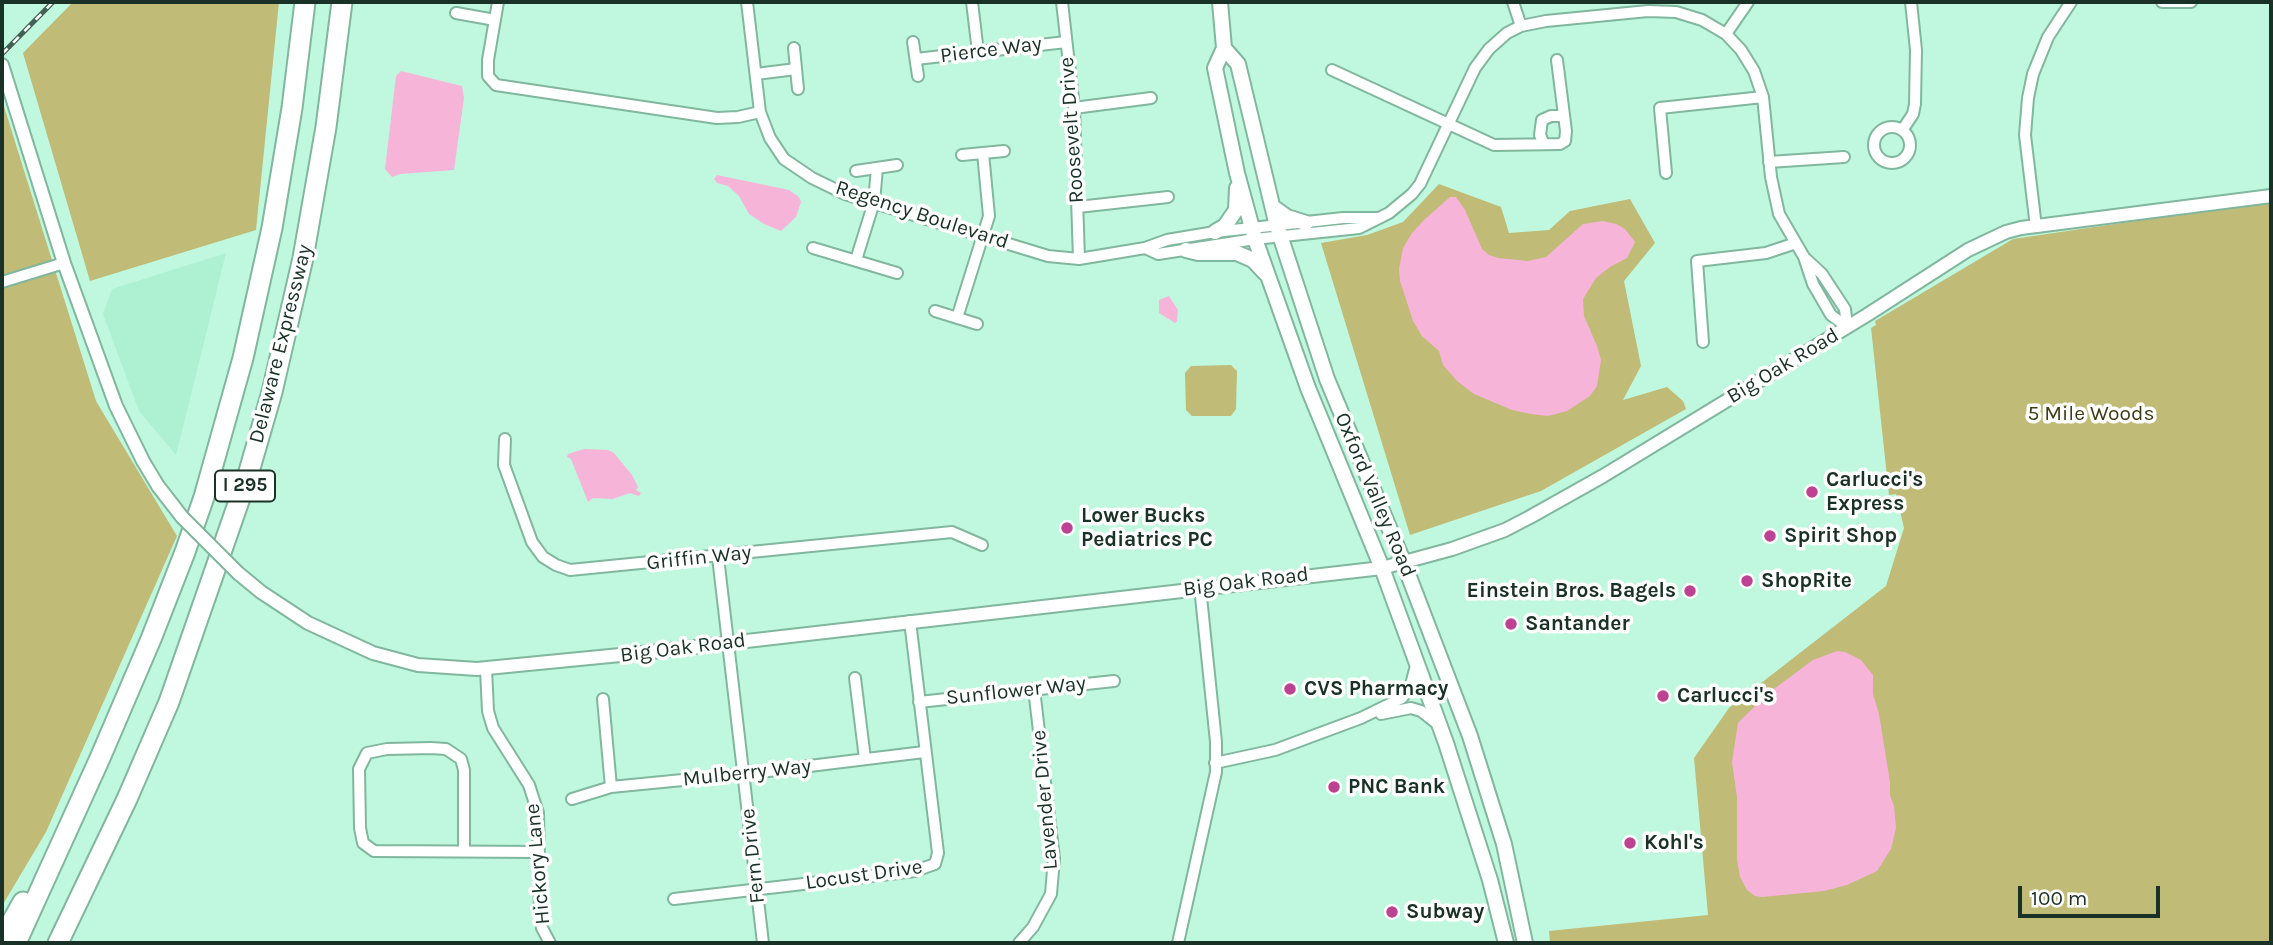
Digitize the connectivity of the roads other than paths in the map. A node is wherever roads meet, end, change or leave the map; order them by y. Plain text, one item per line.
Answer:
1 (305, 2) edge
2 (342, 2) edge
3 (498, 2) edge
4 (747, 2) edge
5 (972, 2) edge
6 (1062, 2) edge
7 (1220, 2) edge
8 (1513, 2) edge
9 (1614, 2) edge
10 (1748, 2) edge
11 (1911, 2) edge
12 (2071, 2) edge
13 (2162, 2) edge
14 (2191, 2) edge
15 (456, 13) dead end
16 (1616, 14) junction
17 (495, 20) junction
18 (1521, 26) junction
19 (1726, 34) junction
20 (913, 42) dead end
21 (1066, 42) junction
22 (794, 48) dead end
23 (1224, 48) junction
24 (978, 52) junction
25 (916, 59) junction
26 (1557, 60) dead end
27 (2, 65) edge
28 (796, 69) junction
29 (1332, 70) dead end
30 (756, 74) junction
31 (918, 76) dead end
32 (798, 89) dead end
33 (1763, 97) junction
34 (1152, 98) dead end
35 (1074, 108) junction
36 (761, 112) junction
37 (1564, 116) junction
38 (1448, 125) junction
39 (1903, 129) dead end
40 (1544, 144) junction
41 (1004, 151) dead end
42 (983, 153) junction
43 (962, 155) dead end
44 (1844, 157) dead end
45 (1769, 162) junction
46 (897, 165) dead end
47 (877, 168) junction
48 (856, 170) dead end
49 (1237, 173) junction
50 (1666, 173) dead end
51 (2271, 196) edge
52 (1168, 197) dead end
53 (874, 202) junction
54 (1078, 207) junction
55 (1273, 207) junction
56 (1377, 218) junction
57 (1306, 223) junction
58 (2036, 227) junction
59 (1279, 231) junction
60 (1215, 232) junction
61 (1254, 233) junction
62 (983, 235) junction
63 (1796, 243) junction
64 (813, 248) dead end
65 (1145, 248) junction
66 (1186, 250) junction
67 (1079, 259) junction
68 (856, 260) junction
69 (64, 262) junction
70 (897, 273) dead end
71 (1266, 274) junction
72 (2, 282) edge
73 (935, 311) dead end
74 (957, 318) junction
75 (977, 324) dead end
76 (1847, 327) junction
77 (1703, 342) dead end
78 (505, 439) dead end
79 (982, 545) dead end
80 (718, 557) junction
81 (1403, 561) junction
82 (1382, 568) junction
83 (1200, 587) junction
84 (910, 621) junction
85 (728, 643) junction
86 (1417, 662) junction
87 (485, 669) junction
88 (855, 678) dead end
89 (1114, 681) dead end
90 (1034, 690) junction
91 (603, 699) dead end
92 (919, 702) junction
93 (1361, 718) junction
94 (1440, 726) junction
95 (924, 752) junction
96 (865, 759) junction
97 (1216, 763) junction
98 (744, 774) junction
99 (611, 787) junction
100 (572, 799) dead end
101 (77, 811) junction
102 (113, 828) junction
103 (464, 851) junction
104 (539, 852) junction
105 (756, 888) junction
106 (674, 898) dead end
107 (2, 939) edge
108 (16, 943) edge
109 (58, 943) edge
110 (72, 943) edge
111 (550, 943) edge
112 (764, 943) edge
113 (1019, 943) edge
114 (1178, 943) edge
115 (1506, 943) edge
116 (1525, 943) edge

1 - 101 highway, Delaware Expressway / I 295
2 - 102 highway, Delaware Expressway / I 295
3 - 17 street
4 - 30 street, Regency Boulevard
5 - 24 street
6 - 21 street, Roosevelt Drive
7 - 23 main road, Oxford Valley Road
8 - 18 street
9 - 16 street
10 - 19 street
11 - 39 street
12 - 58 street
13 - 14 street
15 - 17 street
16 - 18 street
16 - 19 street
17 - 36 street
18 - 38 street
19 - 33 street
20 - 25 street
21 - 24 street, Pierce Way
21 - 35 street, Roosevelt Drive
22 - 28 street
23 - 49 main road, Oxford Valley Road
23 - 55 main road, Oxford Valley Road
24 - 25 street, Pierce Way
25 - 31 street
26 - 37 street
27 - 69 street, Big Oak Road
28 - 30 street
28 - 32 street
29 - 38 street
30 - 36 street, Regency Boulevard
33 - 45 street
33 - 50 street
34 - 35 street
35 - 54 street, Roosevelt Drive
36 - 53 street, Regency Boulevard
37 - 40 street
37 - 40 street
38 - 40 street
38 - 56 street
41 - 42 street
42 - 43 street
42 - 62 street
44 - 45 street
45 - 63 street
46 - 47 street
47 - 48 street
47 - 53 street
49 - 60 main road
49 - 61 main road, Oxford Valley Road
51 - 58 street, Big Oak Road
52 - 54 street
53 - 62 street, Regency Boulevard
53 - 68 street
54 - 67 street, Roosevelt Drive
55 - 57 main road
55 - 59 main road, Oxford Valley Road
56 - 57 street
56 - 59 street
57 - 59 street
58 - 76 street, Big Oak Road
59 - 61 street
59 - 81 main road, Oxford Valley Road
60 - 61 street, Regency Boulevard
60 - 65 street, Regency Boulevard
61 - 66 street, Regency Boulevard
61 - 71 main road, Oxford Valley Road
62 - 67 street, Regency Boulevard
62 - 74 street
63 - 76 street
63 - 77 street
64 - 68 street
65 - 66 street, Regency Boulevard
65 - 67 street, Regency Boulevard
66 - 71 main road
68 - 70 street
69 - 72 street
69 - 87 street, Big Oak Road, bridge
71 - 82 main road, Oxford Valley Road
73 - 74 street
74 - 75 street
76 - 81 street, Big Oak Road
78 - 80 street, Griffin Way
79 - 80 street, Griffin Way
80 - 85 street, Fern Drive
81 - 82 street, Big Oak Road
81 - 116 main road, Oxford Valley Road
82 - 83 street, Big Oak Road
82 - 86 main road, Oxford Valley Road
83 - 84 street, Big Oak Road
83 - 97 street
84 - 85 street, Big Oak Road
84 - 92 street, Locust Drive
85 - 87 street, Big Oak Road
85 - 98 street, Fern Drive
86 - 93 street
86 - 94 main road, Oxford Valley Road
87 - 104 street, Hickory Lane
88 - 96 street
89 - 90 street, Sunflower Way
90 - 92 street, Sunflower Way
90 - 113 street, Lavender Drive
91 - 99 street
92 - 95 street, Locust Drive
93 - 94 street
93 - 97 street
94 - 115 main road, Oxford Valley Road
95 - 96 street, Mulberry Way
95 - 105 street, Locust Drive
96 - 98 street, Mulberry Way
97 - 114 street
98 - 99 street, Mulberry Way
98 - 105 street, Fern Drive
99 - 100 street, Mulberry Way
101 - 107 highway
101 - 108 highway, I 295
102 - 109 highway, Delaware Expressway / I 295
102 - 110 highway
103 - 103 street
103 - 104 street
104 - 111 street, Hickory Lane
105 - 106 street, Locust Drive
105 - 112 street, Fern Drive

